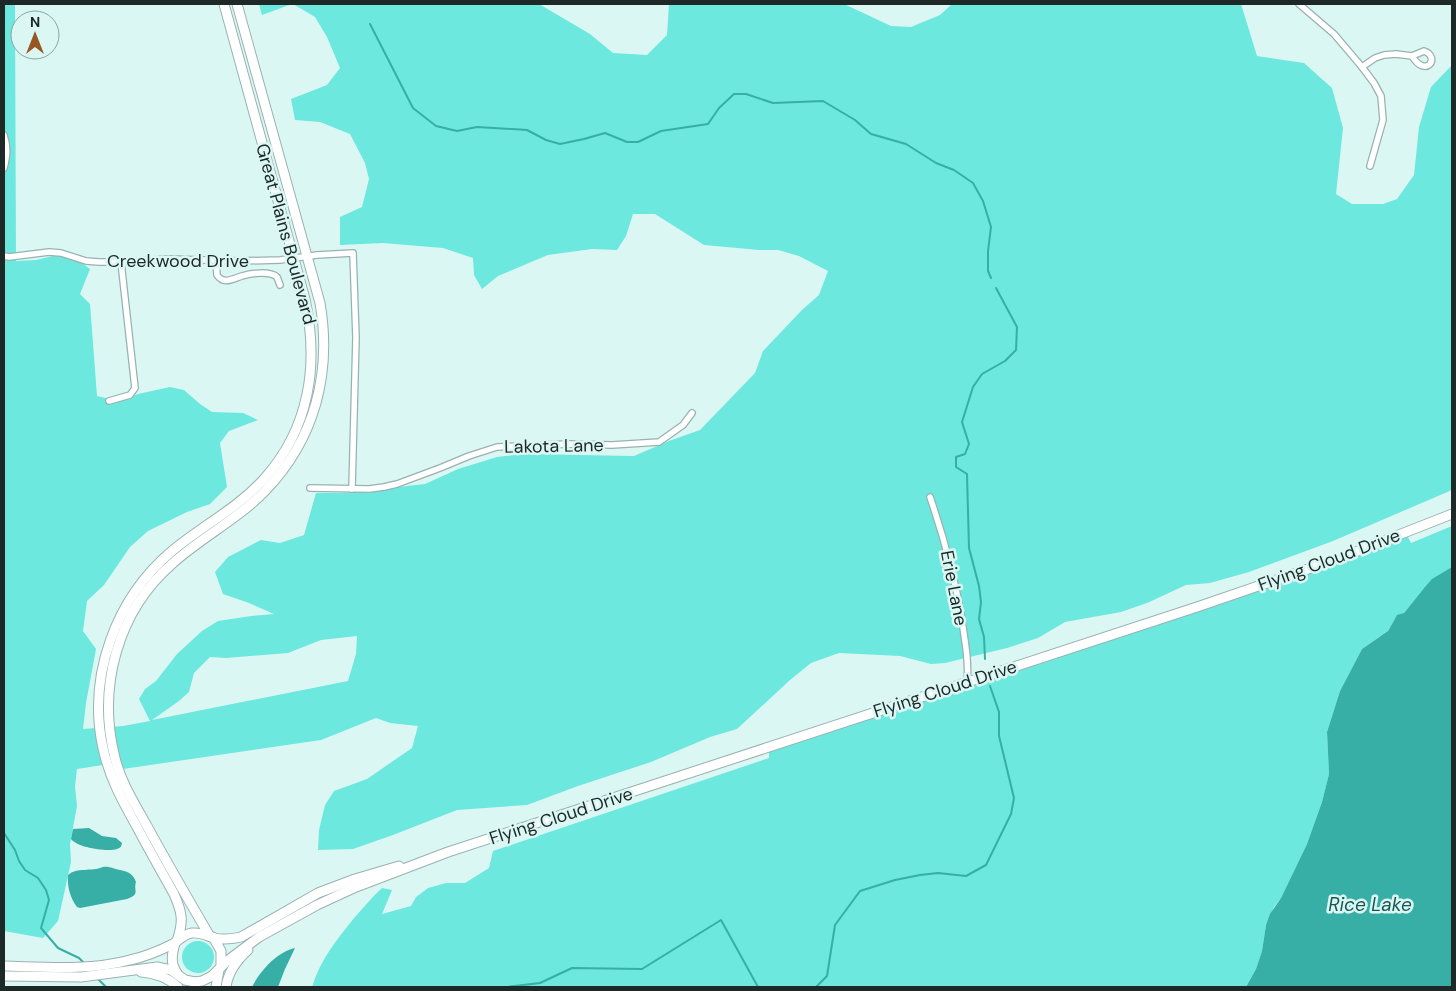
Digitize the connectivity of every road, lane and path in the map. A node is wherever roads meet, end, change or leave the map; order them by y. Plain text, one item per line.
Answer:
1 (224, 4) edge
2 (237, 4) edge
3 (1299, 4) edge
4 (1412, 56) dead end
5 (1362, 67) junction
6 (4, 135) edge
7 (1370, 166) dead end
8 (4, 168) edge
9 (4, 256) edge
10 (308, 256) junction
11 (294, 258) junction
12 (216, 261) junction
13 (121, 262) junction
14 (280, 286) dead end
15 (109, 401) dead end
16 (692, 413) dead end
17 (310, 488) dead end
18 (352, 489) junction
19 (930, 496) dead end
20 (1452, 514) edge
21 (967, 682) junction
22 (436, 857) junction
23 (293, 918) junction
24 (211, 936) junction
25 (176, 942) junction
26 (4, 966) edge
27 (220, 968) junction
28 (116, 974) junction
29 (4, 976) edge
30 (179, 976) junction
31 (178, 987) edge
32 (191, 987) edge
33 (216, 987) edge
34 (226, 987) edge

1 - 11 main road, Great Plains Boulevard
2 - 10 main road, Great Plains Boulevard
3 - 5 street
4 - 5 street
5 - 7 street
6 - 8 street
9 - 13 street, Creekwood Drive
10 - 11 street, Creekwood Drive
10 - 18 street, Creekwood Drive
10 - 24 main road, Great Plains Boulevard
11 - 12 street, Creekwood Drive
11 - 25 main road, Great Plains Boulevard
12 - 13 street, Creekwood Drive
12 - 14 street
13 - 15 street
16 - 18 street, Lakota Lane
17 - 18 street, Lakota Lane
19 - 21 street, Erie Lane
20 - 21 main road, Flying Cloud Drive
21 - 22 main road, Flying Cloud Drive
22 - 23 main road, Flying Cloud Drive
22 - 24 main road, Flying Cloud Drive
23 - 27 main road, Flying Cloud Drive
23 - 34 main road
24 - 25 main road, Flying Cloud Drive
24 - 27 main road
25 - 26 main road, Flying Cloud Drive
25 - 30 main road
27 - 30 main road, Flying Cloud Drive
27 - 33 main road
28 - 29 main road
28 - 30 main road, Flying Cloud Drive
28 - 31 main road
30 - 32 main road

